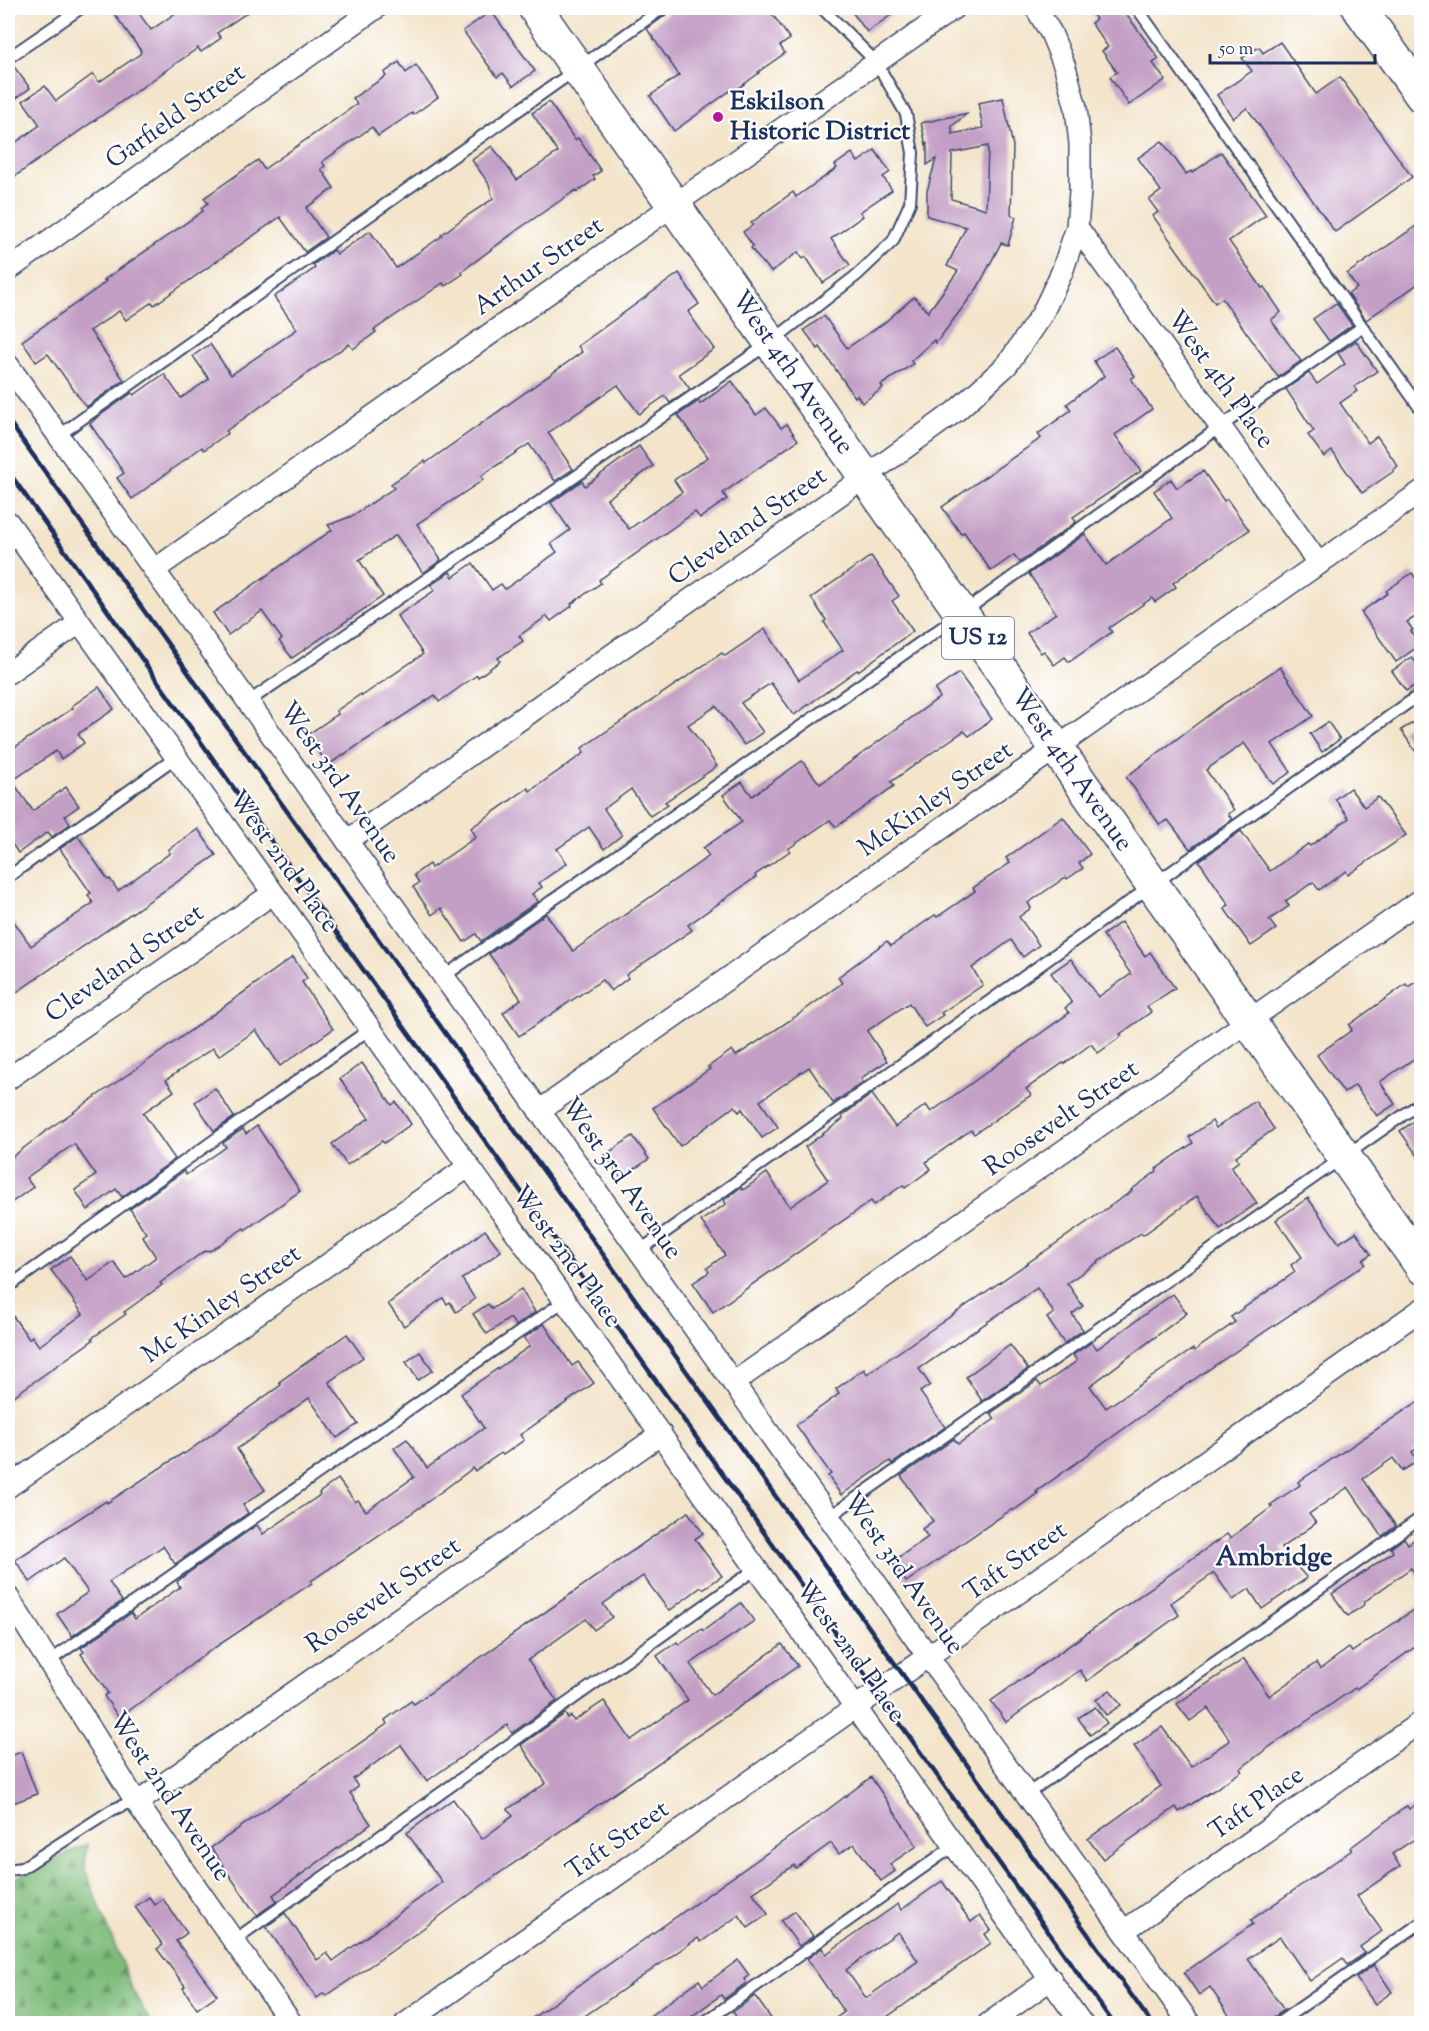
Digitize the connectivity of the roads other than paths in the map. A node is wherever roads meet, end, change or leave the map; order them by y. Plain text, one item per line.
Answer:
1 (81, 8) edge
2 (376, 8) edge
3 (535, 8) edge
4 (663, 8) edge
5 (822, 8) edge
6 (954, 8) edge
7 (1036, 8) edge
8 (1137, 8) edge
9 (1359, 8) edge
10 (8, 58) edge
11 (876, 62) junction
12 (577, 68) junction
13 (1419, 87) edge
14 (674, 205) junction
15 (1077, 227) junction
16 (8, 270) edge
17 (1362, 327) junction
18 (771, 342) junction
19 (8, 365) edge
20 (1422, 411) edge
21 (1220, 427) junction
22 (58, 436) junction
23 (865, 477) junction
24 (1422, 491) edge
25 (8, 522) edge
26 (1319, 564) junction
27 (154, 570) junction
28 (961, 614) junction
29 (79, 623) junction
30 (8, 674) edge
31 (1422, 693) edge
32 (248, 702) junction
33 (1056, 749) junction
34 (175, 758) junction
35 (347, 841) junction
36 (8, 877) edge
37 (1152, 885) junction
38 (273, 894) junction
39 (1422, 899) edge
40 (443, 976) junction
41 (1247, 1022) junction
42 (370, 1029) junction
43 (8, 1079) edge
44 (1422, 1102) edge
45 (539, 1111) junction
46 (1343, 1156) junction
47 (468, 1167) junction
48 (639, 1251) junction
49 (1422, 1268) edge
50 (8, 1287) edge
51 (564, 1301) junction
52 (1422, 1309) edge
53 (733, 1383) junction
54 (661, 1434) junction
55 (8, 1487) edge
56 (829, 1516) junction
57 (1422, 1517) edge
58 (757, 1568) junction
59 (8, 1597) edge
60 (928, 1656) junction
61 (48, 1662) junction
62 (856, 1707) junction
63 (1422, 1722) edge
64 (1027, 1794) junction
65 (137, 1803) junction
66 (955, 1845) junction
67 (8, 1870) edge
68 (1422, 1922) edge
69 (1124, 1931) junction
70 (233, 1941) junction
71 (1051, 1979) junction
72 (292, 2024) edge
73 (405, 2024) edge
74 (702, 2024) edge
75 (988, 2024) edge
76 (1082, 2024) edge
77 (1190, 2024) edge
78 (1277, 2024) edge

1 - 10 lane
2 - 16 street, Garfield Street
3 - 12 main road, West 4th Avenue / US 12
4 - 12 lane
5 - 11 lane
6 - 11 street, Arthur Street
7 - 15 street, Cleveland Street
8 - 17 lane
9 - 13 main road
11 - 14 street, Arthur Street
11 - 18 lane
12 - 14 main road, West 4th Avenue / US 12
12 - 22 lane
14 - 18 main road, West 4th Avenue / US 12
14 - 27 street, Arthur Street
15 - 21 street, West 4th Place
15 - 23 street, Cleveland Street
17 - 20 lane
17 - 21 lane
18 - 23 main road, West 4th Avenue / US 12
18 - 32 lane
19 - 22 street, West 3rd Avenue
21 - 26 street, West 4th Place
21 - 28 lane
22 - 27 street, West 3rd Avenue
23 - 28 main road, West 4th Avenue / US 12
23 - 35 street, Cleveland Street
24 - 26 street, McKinley Street
25 - 29 street, West 2nd Place
26 - 33 street, McKinley Street
27 - 32 street, West 3rd Avenue
28 - 33 main road, West 4th Avenue / US 12
28 - 40 lane
29 - 30 street
29 - 34 street, West 2nd Place
31 - 37 lane
32 - 35 street, West 3rd Avenue
33 - 37 main road, West 4th Avenue / US 12
33 - 45 street, McKinley Street
34 - 36 lane
34 - 38 street, West 2nd Place
35 - 40 street, West 3rd Avenue
37 - 41 main road, West 4th Avenue / US 12
37 - 48 lane
38 - 42 street, West 2nd Place
38 - 43 street, Cleveland Street
39 - 41 street, Roosevelt Street
40 - 45 street, West 3rd Avenue
41 - 46 main road, West 4th Avenue / US 12
41 - 53 street, Roosevelt Street
42 - 47 street, West 2nd Place
42 - 50 lane
44 - 46 lane
45 - 48 street, West 3rd Avenue
46 - 49 main road, West 4th Avenue / US 12
46 - 56 lane
47 - 51 street, West 2nd Place
47 - 55 street, Mc Kinley Street
48 - 53 street, West 3rd Avenue
51 - 54 street, West 2nd Place
51 - 61 lane
52 - 60 street, Taft Street
53 - 56 street, West 3rd Avenue
54 - 58 street, West 2nd Place
54 - 65 street, Roosevelt Street
56 - 60 street, West 3rd Avenue
57 - 64 lane
58 - 62 street, West 2nd Place
58 - 70 lane
59 - 61 street, West 2nd Avenue
60 - 62 street, Taft Street
60 - 64 street, West 3rd Avenue
61 - 65 street, West 2nd Avenue
62 - 66 street, West 2nd Place
62 - 73 street, Taft Street
63 - 69 street, Taft Place
64 - 69 street, West 3rd Avenue
65 - 67 lane
65 - 70 street, West 2nd Avenue
66 - 71 street, West 2nd Place
66 - 74 lane
68 - 78 lane
69 - 77 street, West 3rd Avenue
70 - 72 street, West 2nd Avenue
71 - 75 street
71 - 76 street, West 2nd Place

